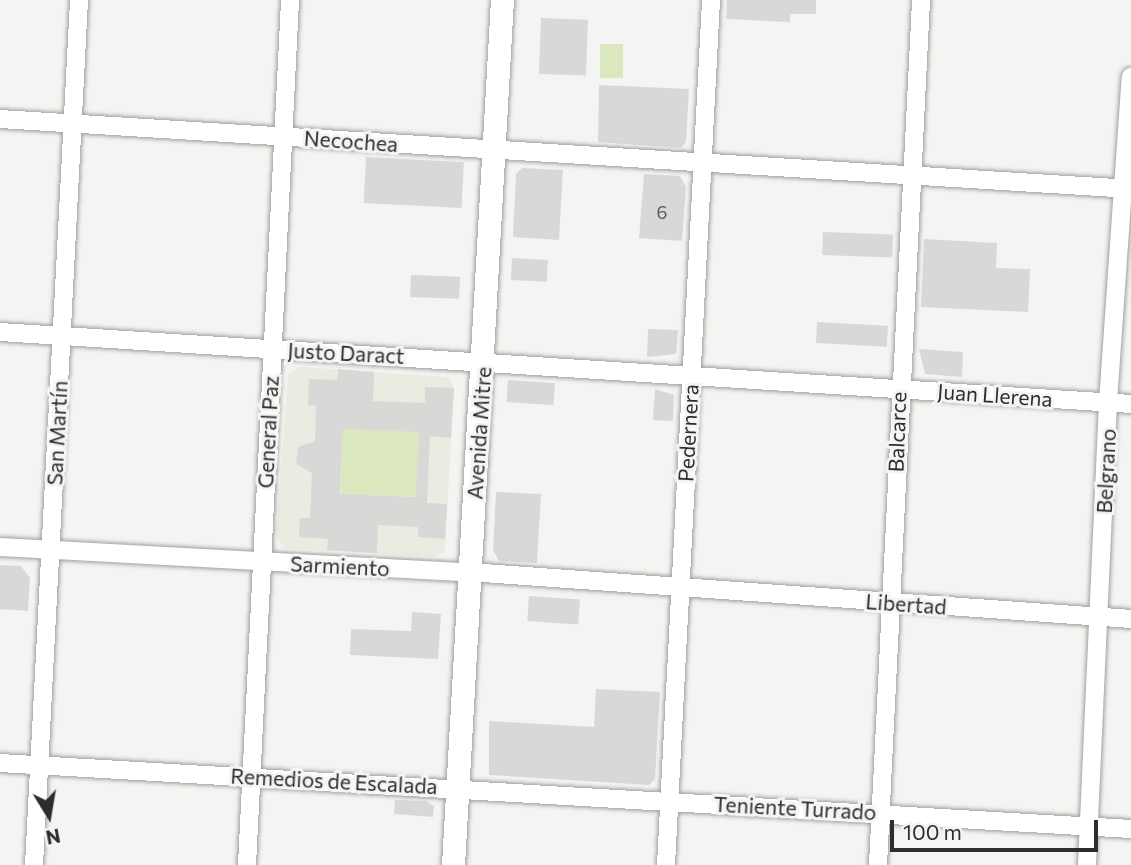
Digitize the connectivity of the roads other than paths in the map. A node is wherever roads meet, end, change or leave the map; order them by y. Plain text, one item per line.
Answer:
1 (79, 0) edge
2 (290, 0) edge
3 (502, 0) edge
4 (711, 0) edge
5 (921, 0) edge
6 (1131, 77) edge
7 (0, 119) edge
8 (73, 123) junction
9 (283, 136) junction
10 (496, 150) junction
11 (702, 162) junction
12 (911, 175) junction
13 (1128, 189) edge
14 (0, 332) edge
15 (62, 336) junction
16 (272, 348) junction
17 (484, 361) junction
18 (691, 375) junction
19 (898, 389) junction
20 (1108, 402) junction
21 (1131, 404) edge
22 (0, 547) edge
23 (51, 549) junction
24 (262, 562) junction
25 (469, 572) junction
26 (680, 589) junction
27 (891, 603) junction
28 (1099, 617) junction
29 (1131, 619) edge
30 (0, 763) edge
31 (40, 766) junction
32 (251, 777) junction
33 (457, 787) junction
34 (668, 802) junction
35 (881, 812) junction
36 (1090, 827) junction
37 (1131, 829) edge
38 (34, 865) edge
39 (247, 865) edge
40 (453, 865) edge
41 (666, 865) edge
42 (878, 865) edge
43 (1087, 865) edge

1 - 8 street, San Martín
2 - 9 street, General Paz
3 - 10 main road, Avenida Mitre
4 - 11 street, Pedernera
5 - 12 street, Balcarce
6 - 13 street, Belgrano
7 - 8 street, Necochea
8 - 9 street, Necochea
8 - 15 street, San Martín
9 - 10 street, Necochea
9 - 16 street, General Paz
10 - 11 street, Necochea
10 - 17 main road, Avenida Mitre
11 - 12 street, Necochea
11 - 18 street, Pedernera
12 - 13 street, Necochea
12 - 19 street, Balcarce
13 - 20 street, Belgrano
14 - 15 street, Justo Daract
15 - 16 street, Justo Daract
15 - 23 street, San Martín
16 - 17 street, Justo Daract
16 - 24 street, General Paz
17 - 18 street, Justo Daract
17 - 25 main road, Avenida Mitre
18 - 19 street, Juan Llerena
18 - 26 street, Pedernera
19 - 20 street, Juan Llerena
19 - 27 street, Balcarce
20 - 21 street, Juan Llerena
20 - 28 street, Belgrano
22 - 23 street, Sarmiento
23 - 24 street, Sarmiento
23 - 31 street, San Martín
24 - 25 street, Sarmiento
24 - 32 street, General Paz
25 - 26 street, Sarmiento
25 - 33 main road, Avenida Mitre
26 - 27 street, Libertad
26 - 34 street, Pedernera
27 - 28 street, Libertad
27 - 35 street, Balcarce
28 - 29 street, Libertad
28 - 36 street, Belgrano
30 - 31 street, Remedios de Escalada
31 - 32 street, Remedios de Escalada
31 - 38 street, San Martín
32 - 33 street, Remedios de Escalada
32 - 39 street, General Paz
33 - 34 street, Remedios de Escalada
33 - 40 main road, Avenida Mitre
34 - 35 street, Teniente Turrado
34 - 41 street, Pedernera
35 - 36 street, Teniente Turrado
35 - 42 street, Balcarce
36 - 37 street, Teniente Turrado
36 - 43 street, Belgrano

